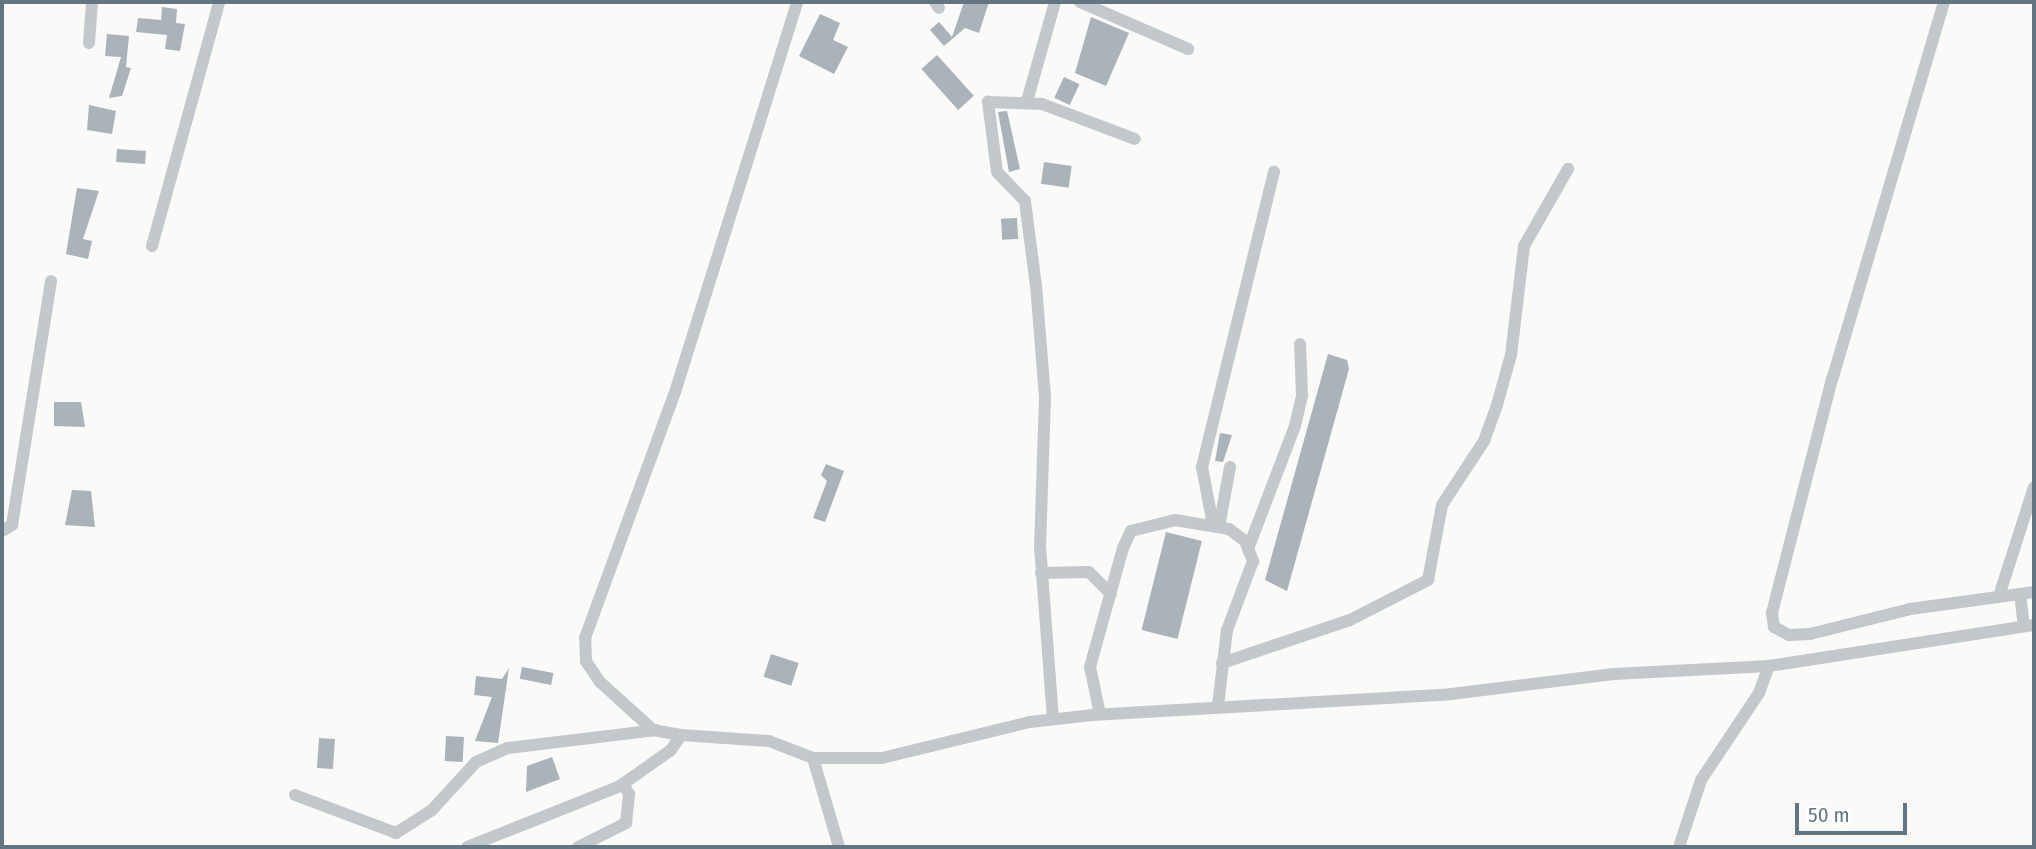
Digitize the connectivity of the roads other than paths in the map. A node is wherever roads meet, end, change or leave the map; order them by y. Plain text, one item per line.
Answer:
1 (92, 2) edge
2 (219, 2) edge
3 (797, 2) edge
4 (1055, 2) edge
5 (1080, 2) edge
6 (1944, 2) edge
7 (89, 43) dead end
8 (1188, 49) dead end
9 (1027, 101) junction
10 (1135, 139) dead end
11 (1569, 169) dead end
12 (1274, 172) dead end
13 (152, 246) dead end
14 (51, 281) dead end
15 (1300, 344) dead end
16 (1230, 467) dead end
17 (2034, 487) edge
18 (1216, 526) junction
19 (2, 531) edge
20 (1248, 549) junction
21 (1041, 573) junction
22 (2034, 592) edge
23 (1111, 594) junction
24 (2020, 594) junction
25 (1999, 596) junction
26 (2029, 626) edge
27 (1222, 663) junction
28 (1769, 666) junction
29 (1218, 706) junction
30 (1100, 714) junction
31 (1054, 719) junction
32 (656, 730) junction
33 (681, 735) junction
34 (813, 758) junction
35 (622, 784) junction
36 (295, 795) dead end
37 (467, 847) edge
38 (578, 847) edge
39 (839, 847) edge
40 (1679, 847) edge

1 - 7 street
2 - 13 street
3 - 32 street
4 - 9 street
5 - 8 street
6 - 25 street
9 - 10 street
9 - 21 street
11 - 27 street
12 - 18 street
14 - 19 street
15 - 20 street
16 - 18 street
17 - 25 street
18 - 20 street
18 - 23 street
20 - 27 street
21 - 23 street
21 - 31 street
22 - 24 street
23 - 30 street
24 - 25 street
24 - 26 street
26 - 28 street
27 - 29 street
28 - 29 street
28 - 40 street
29 - 30 street
30 - 31 street
31 - 34 street
32 - 33 street
32 - 36 street
33 - 34 street
33 - 35 street
34 - 39 street
35 - 37 street
35 - 38 street

